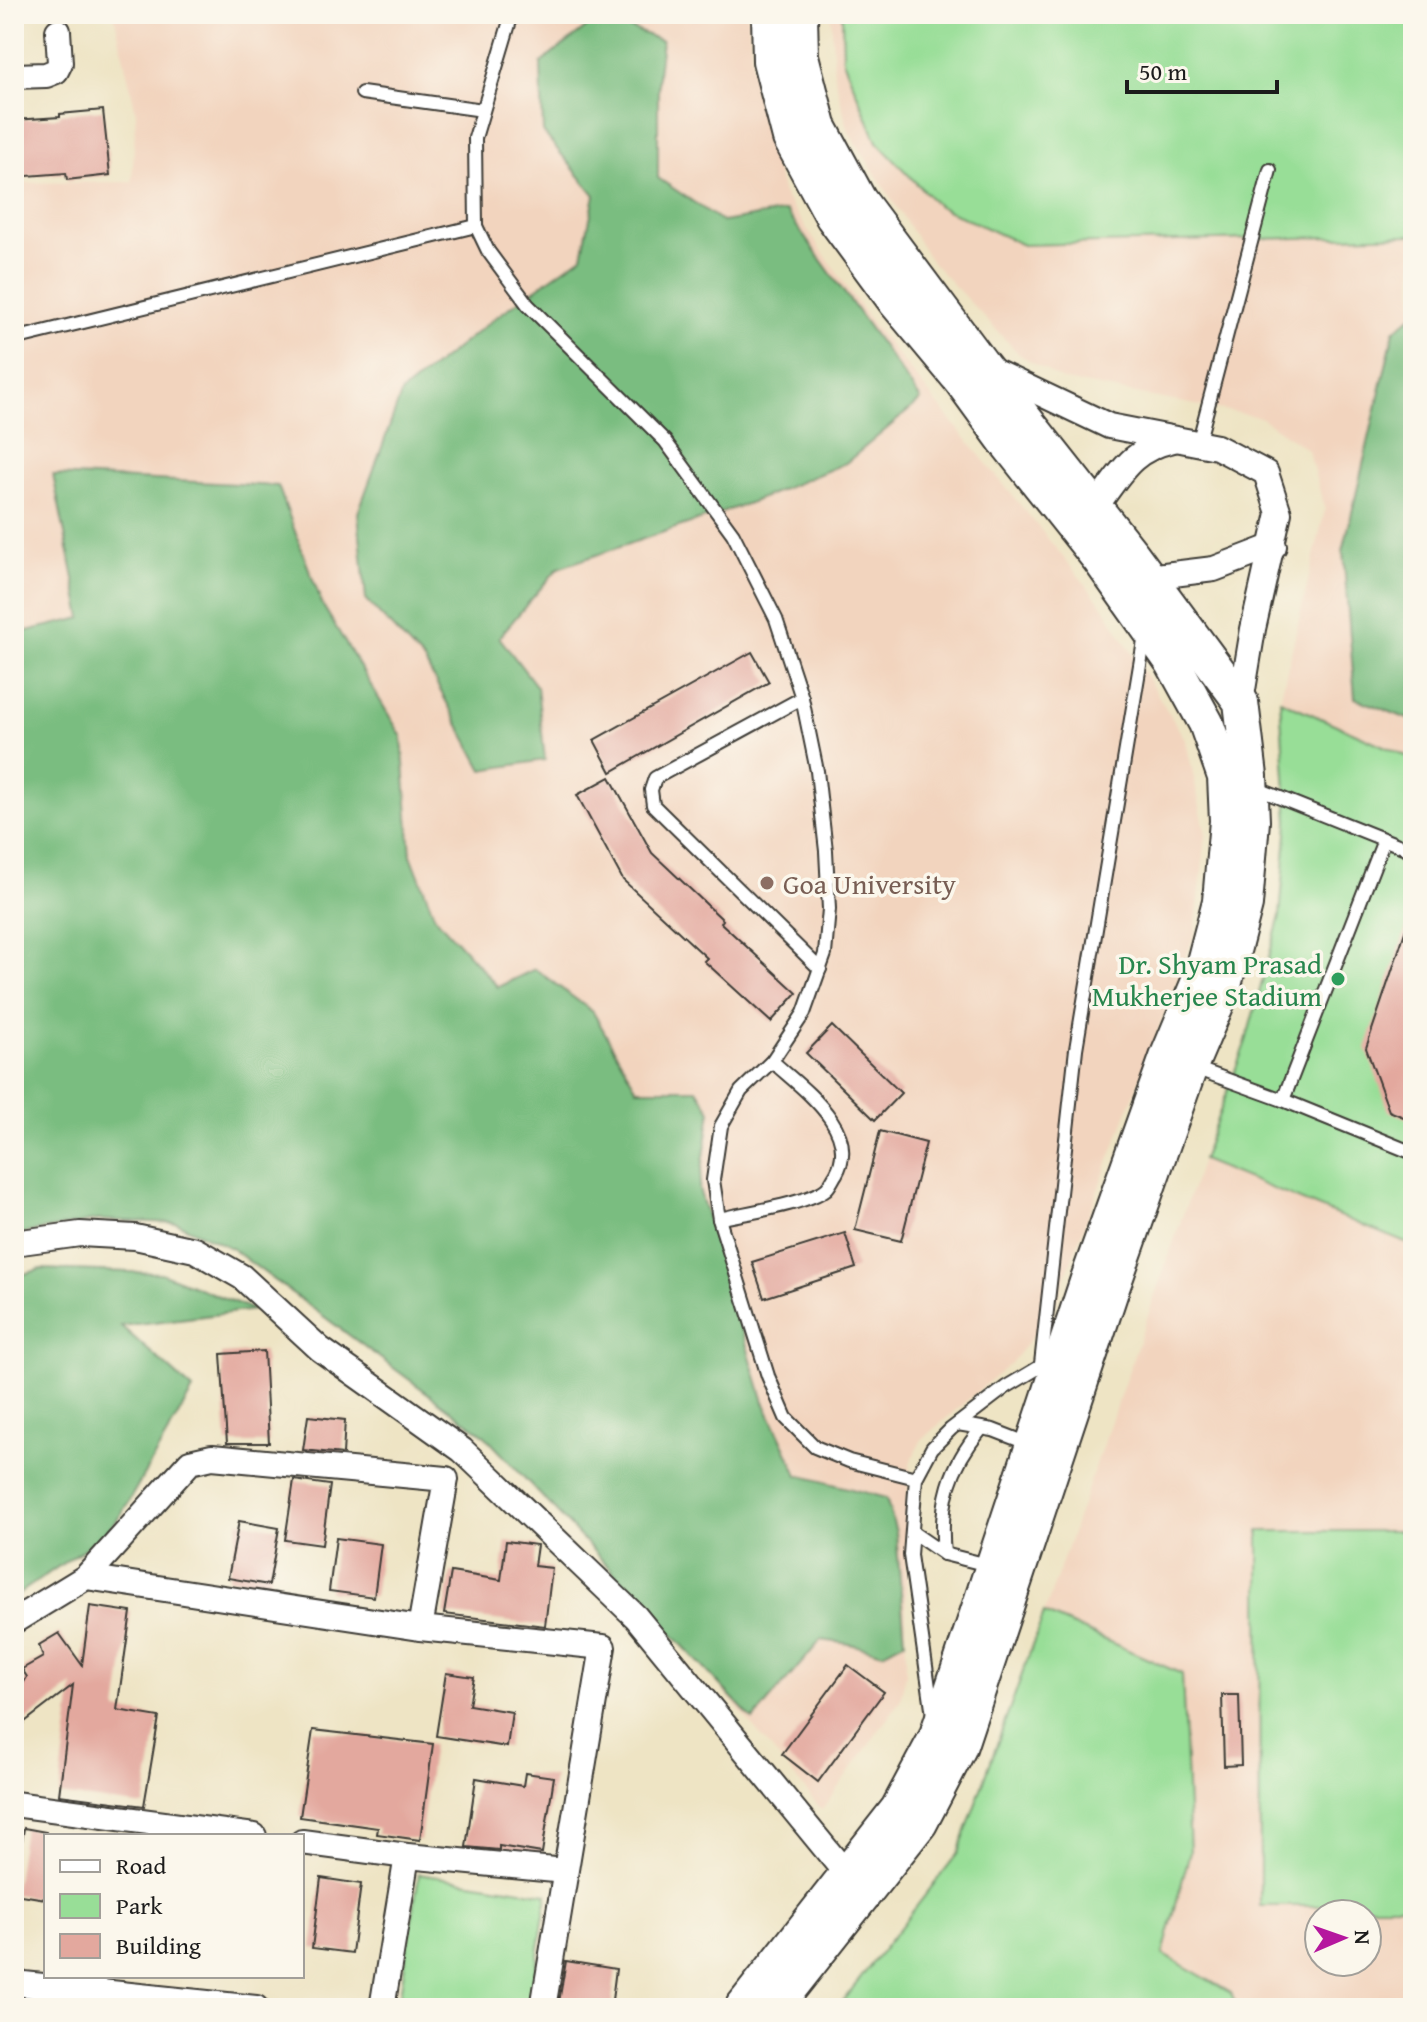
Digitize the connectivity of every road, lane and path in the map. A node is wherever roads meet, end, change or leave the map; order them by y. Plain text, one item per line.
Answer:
1 (512, 14) edge
2 (769, 14) edge
3 (800, 14) edge
4 (58, 31) dead end
5 (14, 76) edge
6 (362, 93) dead end
7 (483, 110) junction
8 (1270, 170) dead end
9 (476, 226) junction
10 (14, 339) edge
11 (983, 380) junction
12 (1173, 440) junction
13 (1198, 444) junction
14 (1094, 509) junction
15 (1274, 546) junction
16 (1148, 577) junction
17 (1147, 626) junction
18 (802, 698) junction
19 (1241, 702) junction
20 (1250, 785) junction
21 (1384, 840) junction
22 (1413, 851) edge
23 (820, 969) junction
24 (772, 1061) junction
25 (1178, 1078) junction
26 (1283, 1100) junction
27 (1413, 1153) edge
28 (719, 1219) junction
29 (14, 1243) edge
30 (1052, 1360) junction
31 (958, 1424) junction
32 (982, 1428) junction
33 (1032, 1445) junction
34 (916, 1478) junction
35 (912, 1532) junction
36 (944, 1554) junction
37 (1004, 1570) junction
38 (86, 1577) junction
39 (14, 1621) edge
40 (420, 1628) junction
41 (936, 1738) junction
42 (14, 1804) edge
43 (239, 1834) edge
44 (304, 1842) edge
45 (407, 1856) junction
46 (565, 1871) junction
47 (848, 1876) junction
48 (14, 1983) edge
49 (256, 2008) edge
50 (382, 2008) edge
51 (543, 2008) edge
52 (742, 2008) edge
53 (774, 2008) edge

1 - 7 lane
2 - 11 main road
3 - 11 main road
4 - 5 street
6 - 7 lane
7 - 9 lane
8 - 13 lane
9 - 10 lane
9 - 18 lane
11 - 12 street
11 - 14 main road
11 - 17 main road
12 - 13 street
12 - 14 street
13 - 15 street
14 - 16 main road
15 - 16 street
15 - 19 street
16 - 19 main road
17 - 25 main road
17 - 30 lane
18 - 23 lane
18 - 23 lane
19 - 20 main road
20 - 21 lane
20 - 25 main road
21 - 22 lane
21 - 26 lane
23 - 24 lane
24 - 28 lane
24 - 28 lane
25 - 26 lane
25 - 30 main road
25 - 37 main road
26 - 27 lane
28 - 34 lane
29 - 47 street
30 - 31 lane
30 - 33 main road
31 - 32 lane
31 - 34 lane
32 - 33 lane
32 - 36 lane
33 - 37 main road
34 - 35 lane
35 - 36 lane
35 - 41 lane
36 - 37 lane
37 - 41 main road
37 - 53 main road
38 - 39 street
38 - 40 street
38 - 40 street
40 - 46 street
41 - 47 main road
42 - 43 street
44 - 45 street
45 - 46 street
45 - 50 street
46 - 51 street
47 - 52 main road
48 - 49 street

